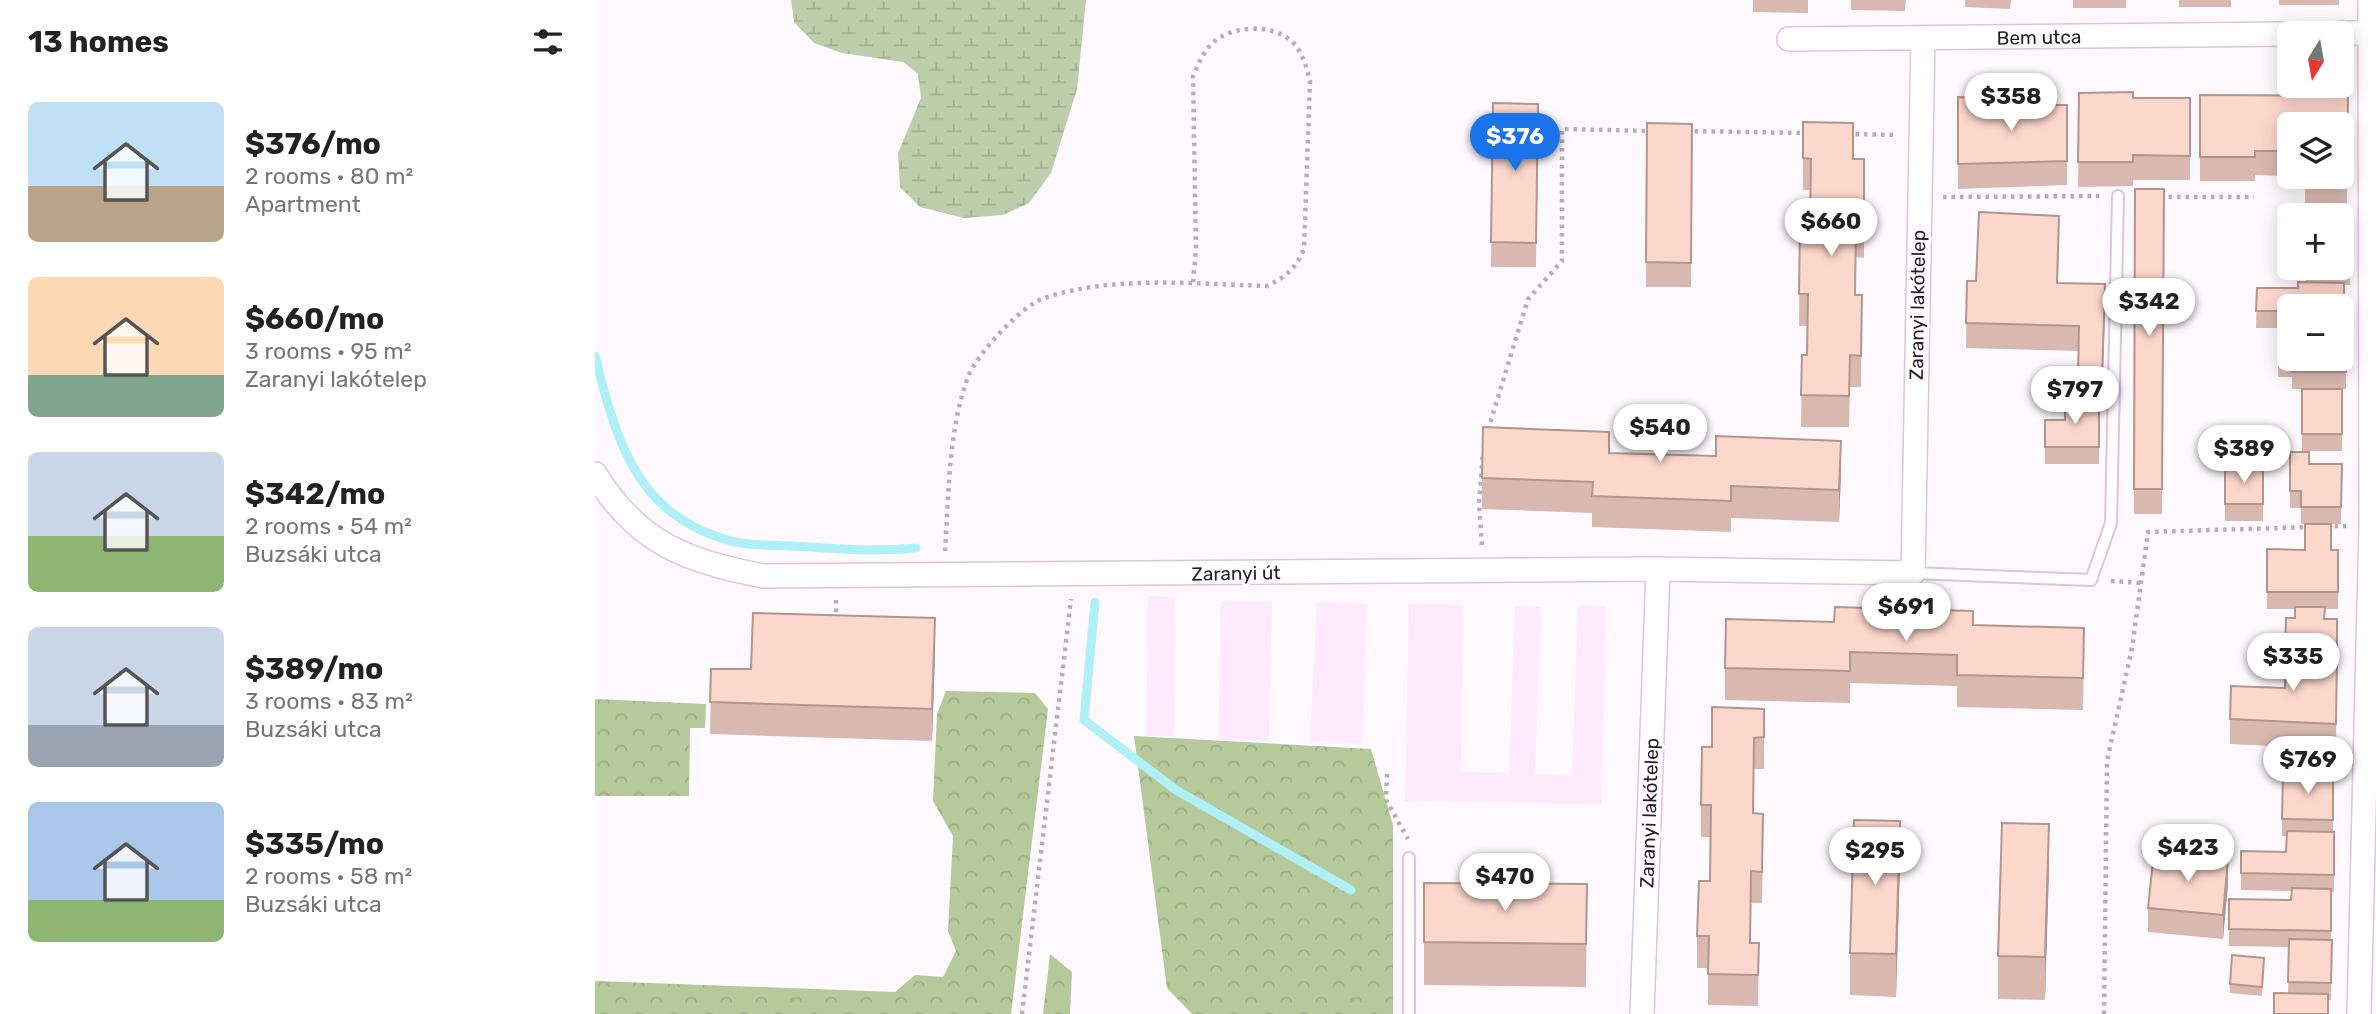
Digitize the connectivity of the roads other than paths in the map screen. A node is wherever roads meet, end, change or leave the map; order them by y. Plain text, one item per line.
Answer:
1 (2370, 0) edge
2 (2354, 33) edge
3 (2373, 33) edge
4 (2277, 34) edge
5 (1923, 38) junction
6 (1789, 39) dead end
7 (2118, 196) road end
8 (595, 474) edge
9 (2374, 525) edge
10 (1658, 569) junction
11 (1913, 573) junction
12 (2370, 829) edge
13 (1409, 858) road end
14 (1409, 1014) edge
15 (1642, 1014) edge
16 (2359, 1014) edge

1 - 3 street
2 - 3 street
3 - 9 street
4 - 5 street, Bem utca
5 - 6 street, Bem utca
5 - 11 street, Zaranyi lakótelep
7 - 11 lane
8 - 10 street, Zaranyi út
9 - 12 street
10 - 11 street, Zaranyi út
10 - 15 street, Zaranyi lakótelep
12 - 16 street
13 - 14 lane

